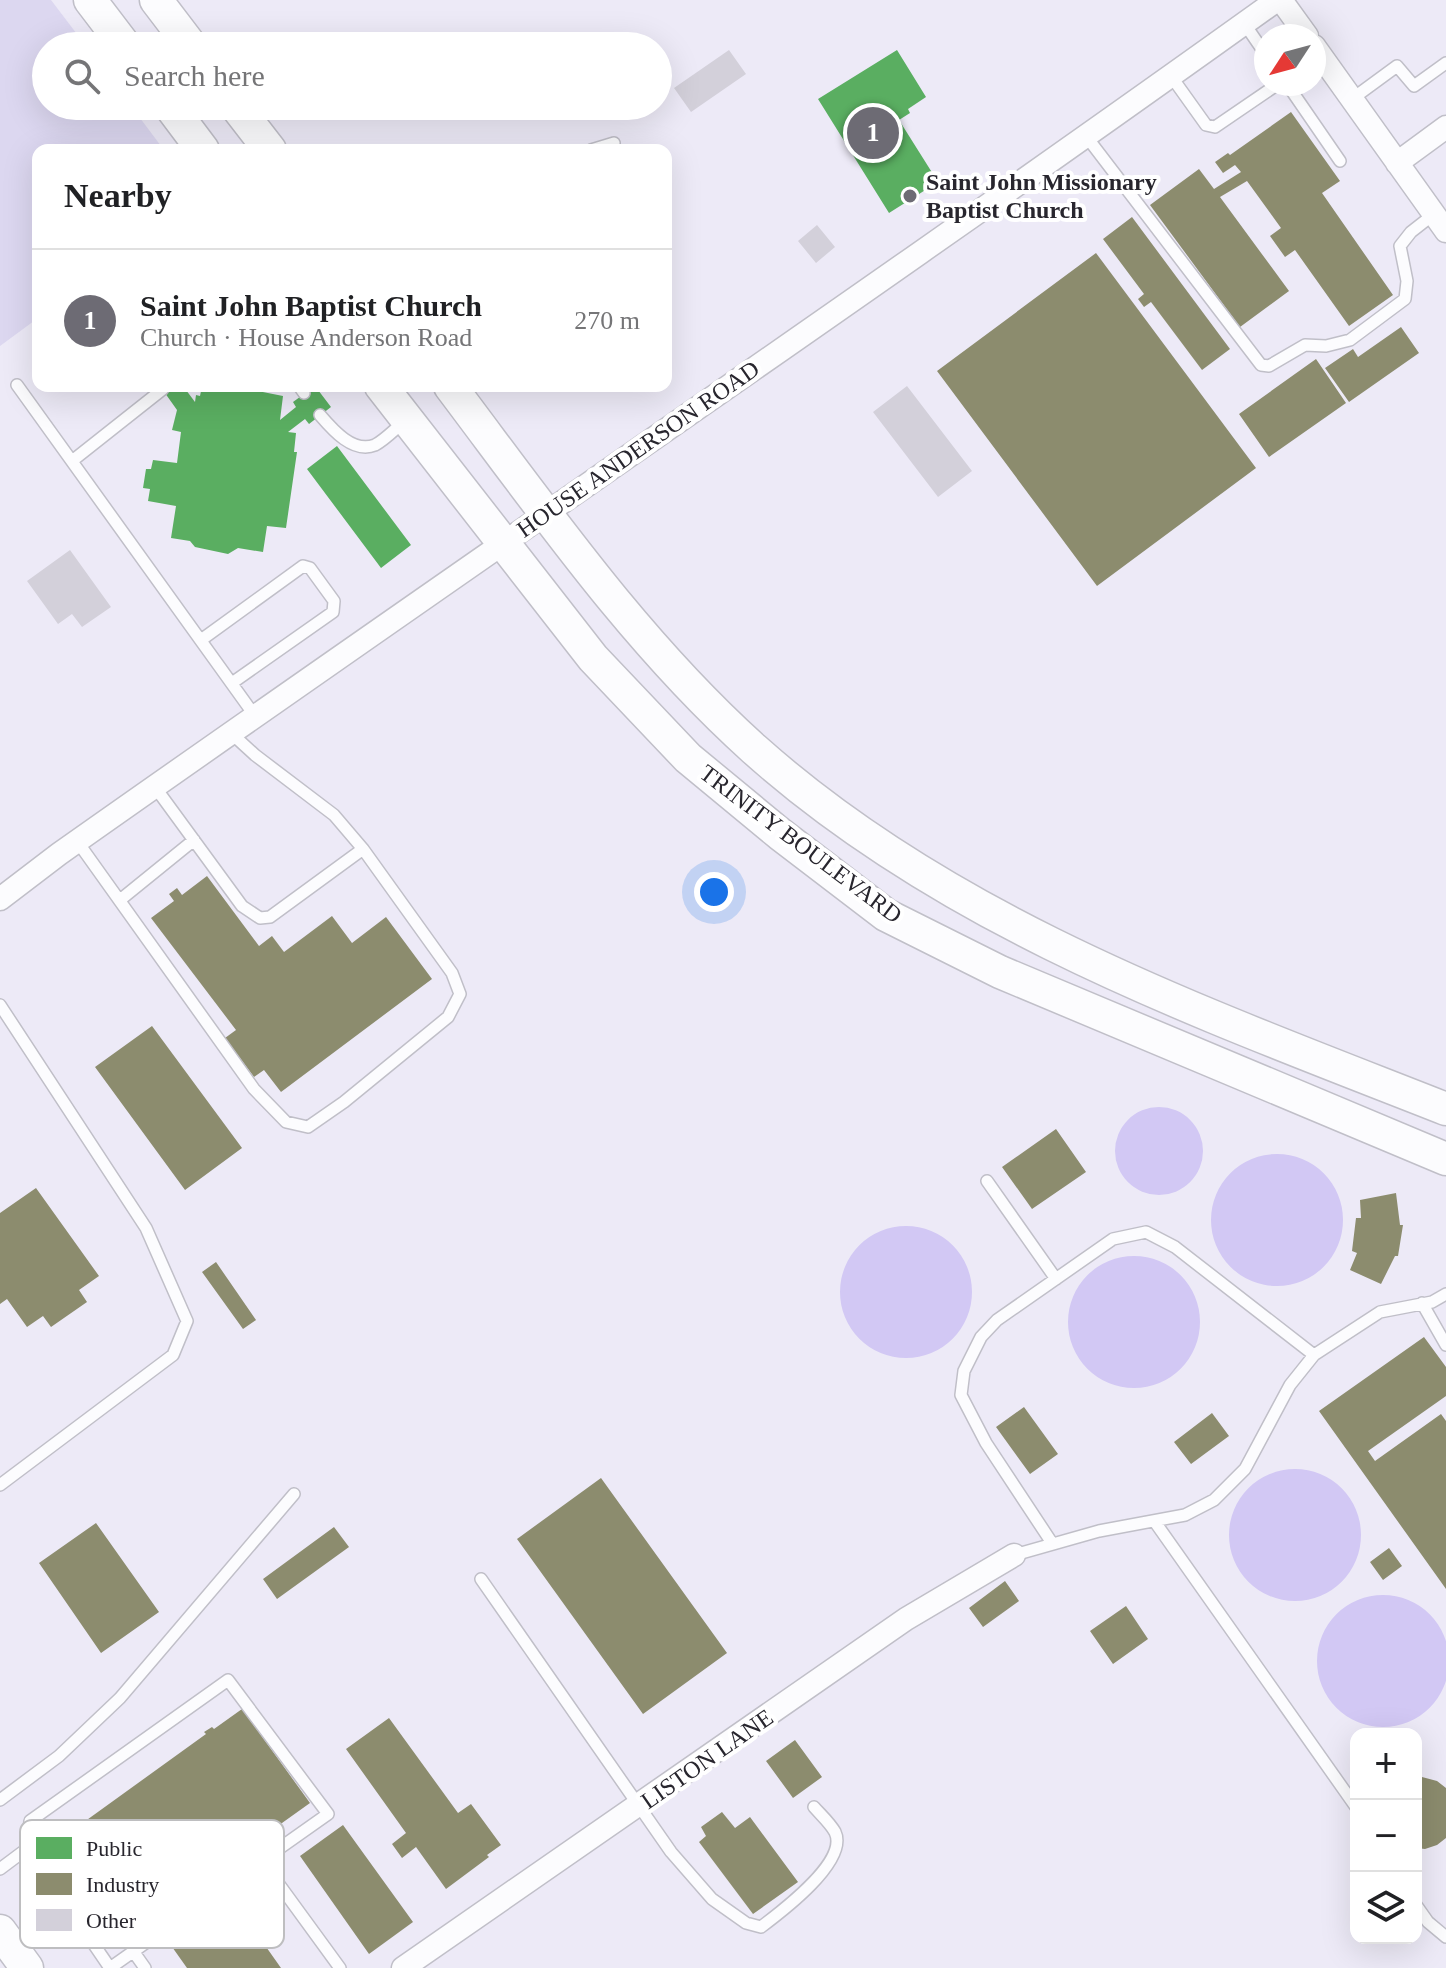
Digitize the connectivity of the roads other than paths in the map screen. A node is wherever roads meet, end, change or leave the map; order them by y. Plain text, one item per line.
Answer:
1 (90, 0) edge
2 (156, 0) edge
3 (1279, 0) edge
4 (1244, 23) junction
5 (1298, 24) edge
6 (114, 32) edge
7 (180, 32) edge
8 (1254, 38) edge
9 (1326, 63) edge
10 (1446, 63) edge
11 (1171, 76) junction
12 (1260, 96) edge
13 (1295, 96) edge
14 (1352, 99) junction
15 (180, 120) edge
16 (247, 120) edge
17 (1446, 127) edge
18 (1086, 136) junction
19 (614, 143) dead end
20 (198, 144) edge
21 (265, 144) edge
22 (611, 144) edge
23 (1340, 161) dead end
24 (1397, 163) junction
25 (1440, 222) edge
26 (17, 385) dead end
27 (159, 392) edge
28 (385, 392) edge
29 (455, 392) edge
30 (320, 415) dead end
31 (406, 420) junction
32 (72, 461) junction
33 (546, 512) junction
34 (501, 543) junction
35 (201, 640) junction
36 (232, 683) junction
37 (255, 716) junction
38 (231, 733) junction
39 (155, 787) junction
40 (194, 840) junction
41 (77, 841) junction
42 (363, 849) junction
43 (0, 899) edge
44 (120, 900) junction
45 (0, 1005) edge
46 (1446, 1109) edge
47 (1446, 1159) edge
48 (987, 1181) dead end
49 (1056, 1279) junction
50 (1446, 1294) edge
51 (1422, 1303) junction
52 (1446, 1345) edge
53 (1314, 1355) junction
54 (0, 1485) edge
55 (294, 1494) dead end
56 (1155, 1522) junction
57 (1052, 1543) junction
58 (1014, 1555) joint
59 (481, 1579) dead end
60 (0, 1800) edge
61 (1351, 1800) edge
62 (640, 1805) junction
63 (814, 1807) dead end
64 (31, 1820) edge
65 (284, 1845) edge
66 (20, 1854) edge
67 (0, 1869) edge
68 (284, 1891) edge
69 (1422, 1914) edge
70 (0, 1931) edge
71 (1446, 1937) edge
72 (96, 1948) edge
73 (137, 1948) edge
74 (133, 1951) junction
75 (27, 1968) edge
76 (145, 1968) edge
77 (340, 1968) edge
78 (403, 1968) edge

1 - 6 main road
2 - 7 main road
3 - 4 street, HOUSE ANDERSON ROAD
3 - 5 street
4 - 8 lane
4 - 11 street, HOUSE ANDERSON ROAD
9 - 14 street
10 - 14 lane
11 - 12 lane
11 - 18 street, HOUSE ANDERSON ROAD
13 - 23 lane
14 - 24 street
15 - 20 main road
16 - 21 main road
17 - 24 street
18 - 25 lane
18 - 33 street, HOUSE ANDERSON ROAD
19 - 22 lane
24 - 25 street
26 - 32 lane
27 - 32 lane
28 - 31 main road, TRINITY BOULEVARD
29 - 33 main road, TRINITY BOULEVARD
30 - 31 lane
31 - 34 main road, TRINITY BOULEVARD
32 - 35 lane
33 - 34 street, HOUSE ANDERSON ROAD
33 - 46 main road, TRINITY BOULEVARD
34 - 37 street, HOUSE ANDERSON ROAD
34 - 47 main road, TRINITY BOULEVARD
35 - 36 lane
35 - 36 lane
36 - 37 lane
37 - 38 street, HOUSE ANDERSON ROAD
38 - 39 street, HOUSE ANDERSON ROAD
38 - 42 lane
39 - 40 lane
39 - 41 street, HOUSE ANDERSON ROAD
40 - 42 lane
40 - 44 lane
41 - 43 street, HOUSE ANDERSON ROAD
41 - 44 lane
42 - 44 lane
45 - 54 lane
48 - 49 lane
49 - 53 lane
49 - 57 lane
50 - 51 lane
51 - 52 lane
51 - 53 lane
53 - 56 lane
55 - 60 lane
56 - 57 lane
56 - 61 lane
57 - 58 lane
58 - 62 street, LISTON LANE
59 - 62 lane
62 - 63 lane
62 - 78 street, LISTON LANE
64 - 65 lane
66 - 67 lane
68 - 77 lane
69 - 71 lane
70 - 75 main road
72 - 74 lane
73 - 74 lane
74 - 76 lane

